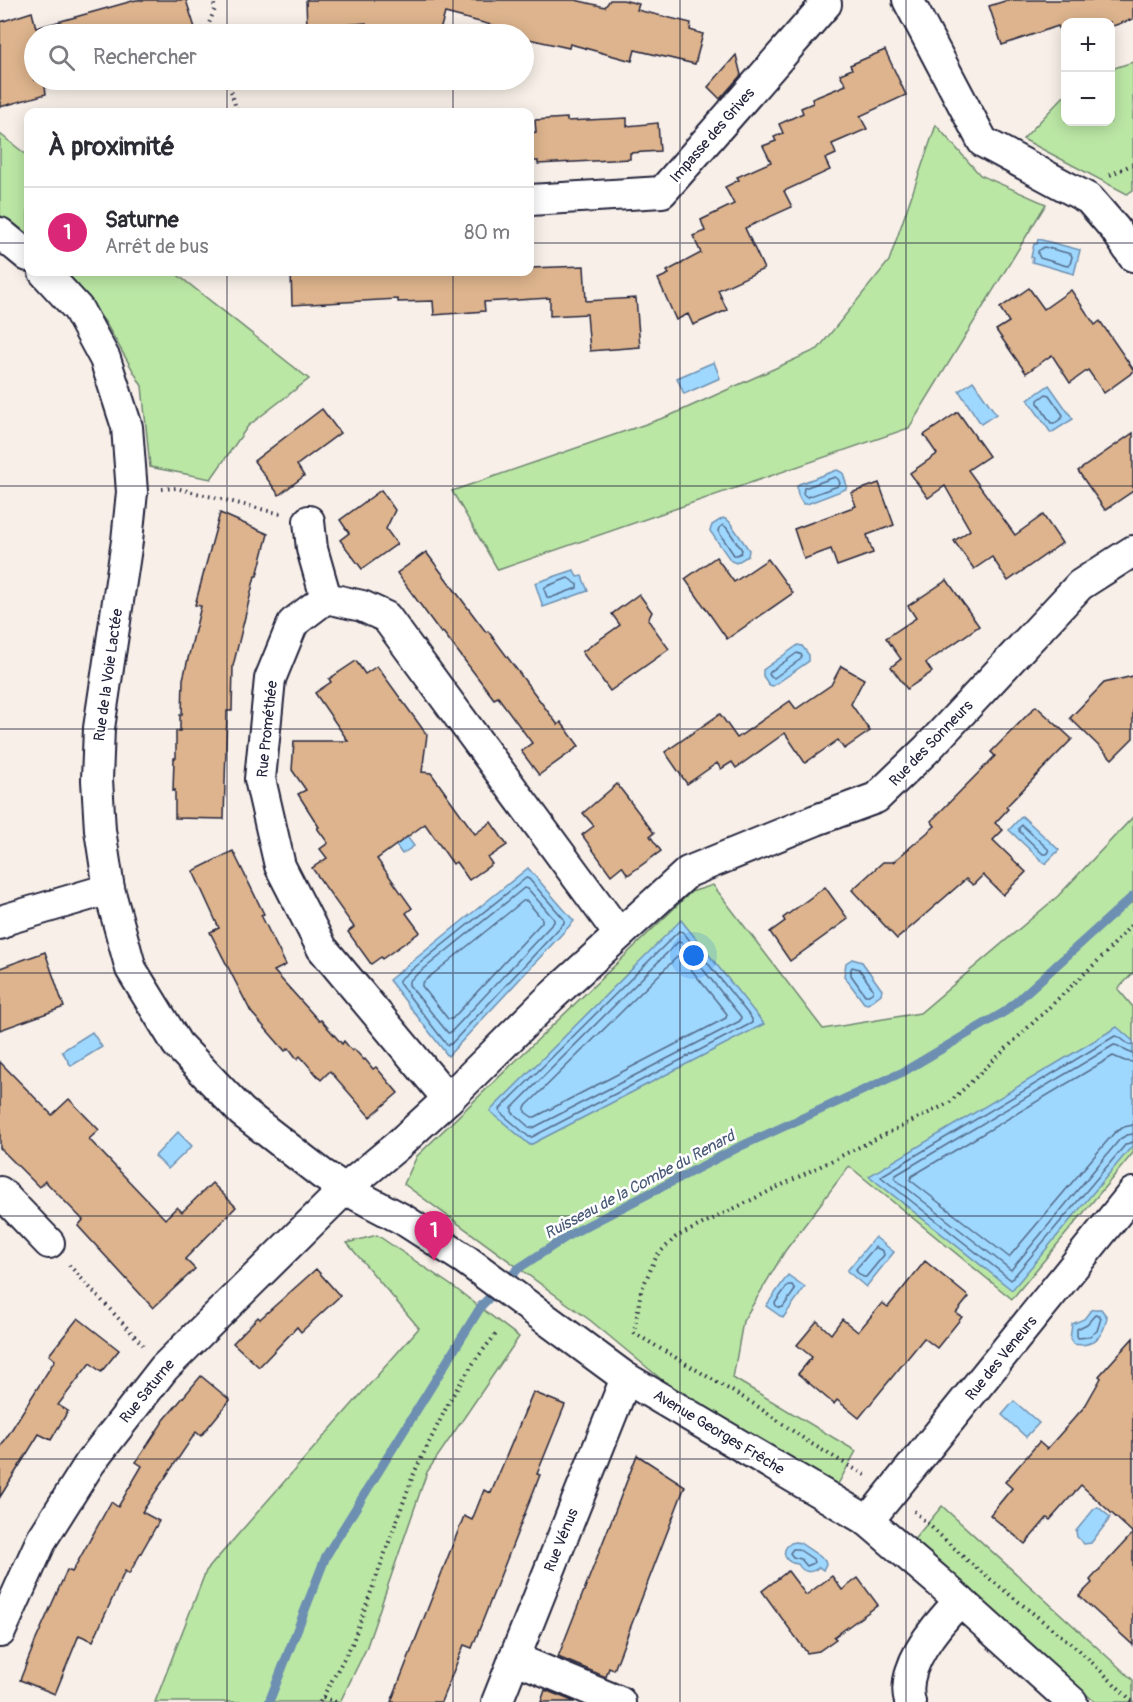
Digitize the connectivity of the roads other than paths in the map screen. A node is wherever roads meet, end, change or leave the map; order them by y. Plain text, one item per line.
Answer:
1 (908, 0) edge
2 (825, 1) edge
3 (534, 200) edge
4 (0, 233) edge
5 (24, 253) edge
6 (1133, 256) edge
7 (48, 276) edge
8 (309, 521) road end
9 (1133, 550) edge
10 (326, 598) junction
11 (687, 872) joint
12 (109, 889) junction
13 (0, 924) edge
14 (619, 934) junction
15 (448, 1099) junction
16 (345, 1189) junction
17 (0, 1192) edge
18 (1133, 1193) edge
19 (49, 1243) road end
20 (626, 1378) junction
21 (868, 1521) junction
22 (960, 1601) junction
23 (0, 1632) edge
24 (514, 1658) junction
25 (497, 1702) edge
26 (620, 1702) edge
27 (910, 1702) edge
28 (1072, 1702) edge

1 - 6 street
2 - 3 street, Impasse des Grives
4 - 5 street
7 - 12 street, Rue de la Voie Lactée
8 - 10 street
9 - 11 street, Rue des Sonneurs
10 - 14 street
10 - 15 street, Rue Prométhée
11 - 14 street, Rue Saturne
12 - 13 street
12 - 16 street, Rue de la Voie Lactée
14 - 15 street, Rue Saturne
15 - 16 street, Rue Saturne
16 - 20 street, Avenue Georges Frêche
16 - 23 street, Rue Saturne
17 - 19 street
18 - 21 street, Rue des Veneurs
20 - 21 street, Avenue Georges Frêche
20 - 24 street, Rue Vénus
21 - 22 street, Avenue Georges Frêche
22 - 27 street
22 - 28 street, Avenue Georges Frêche
24 - 25 street, Rue Vénus
24 - 26 street

